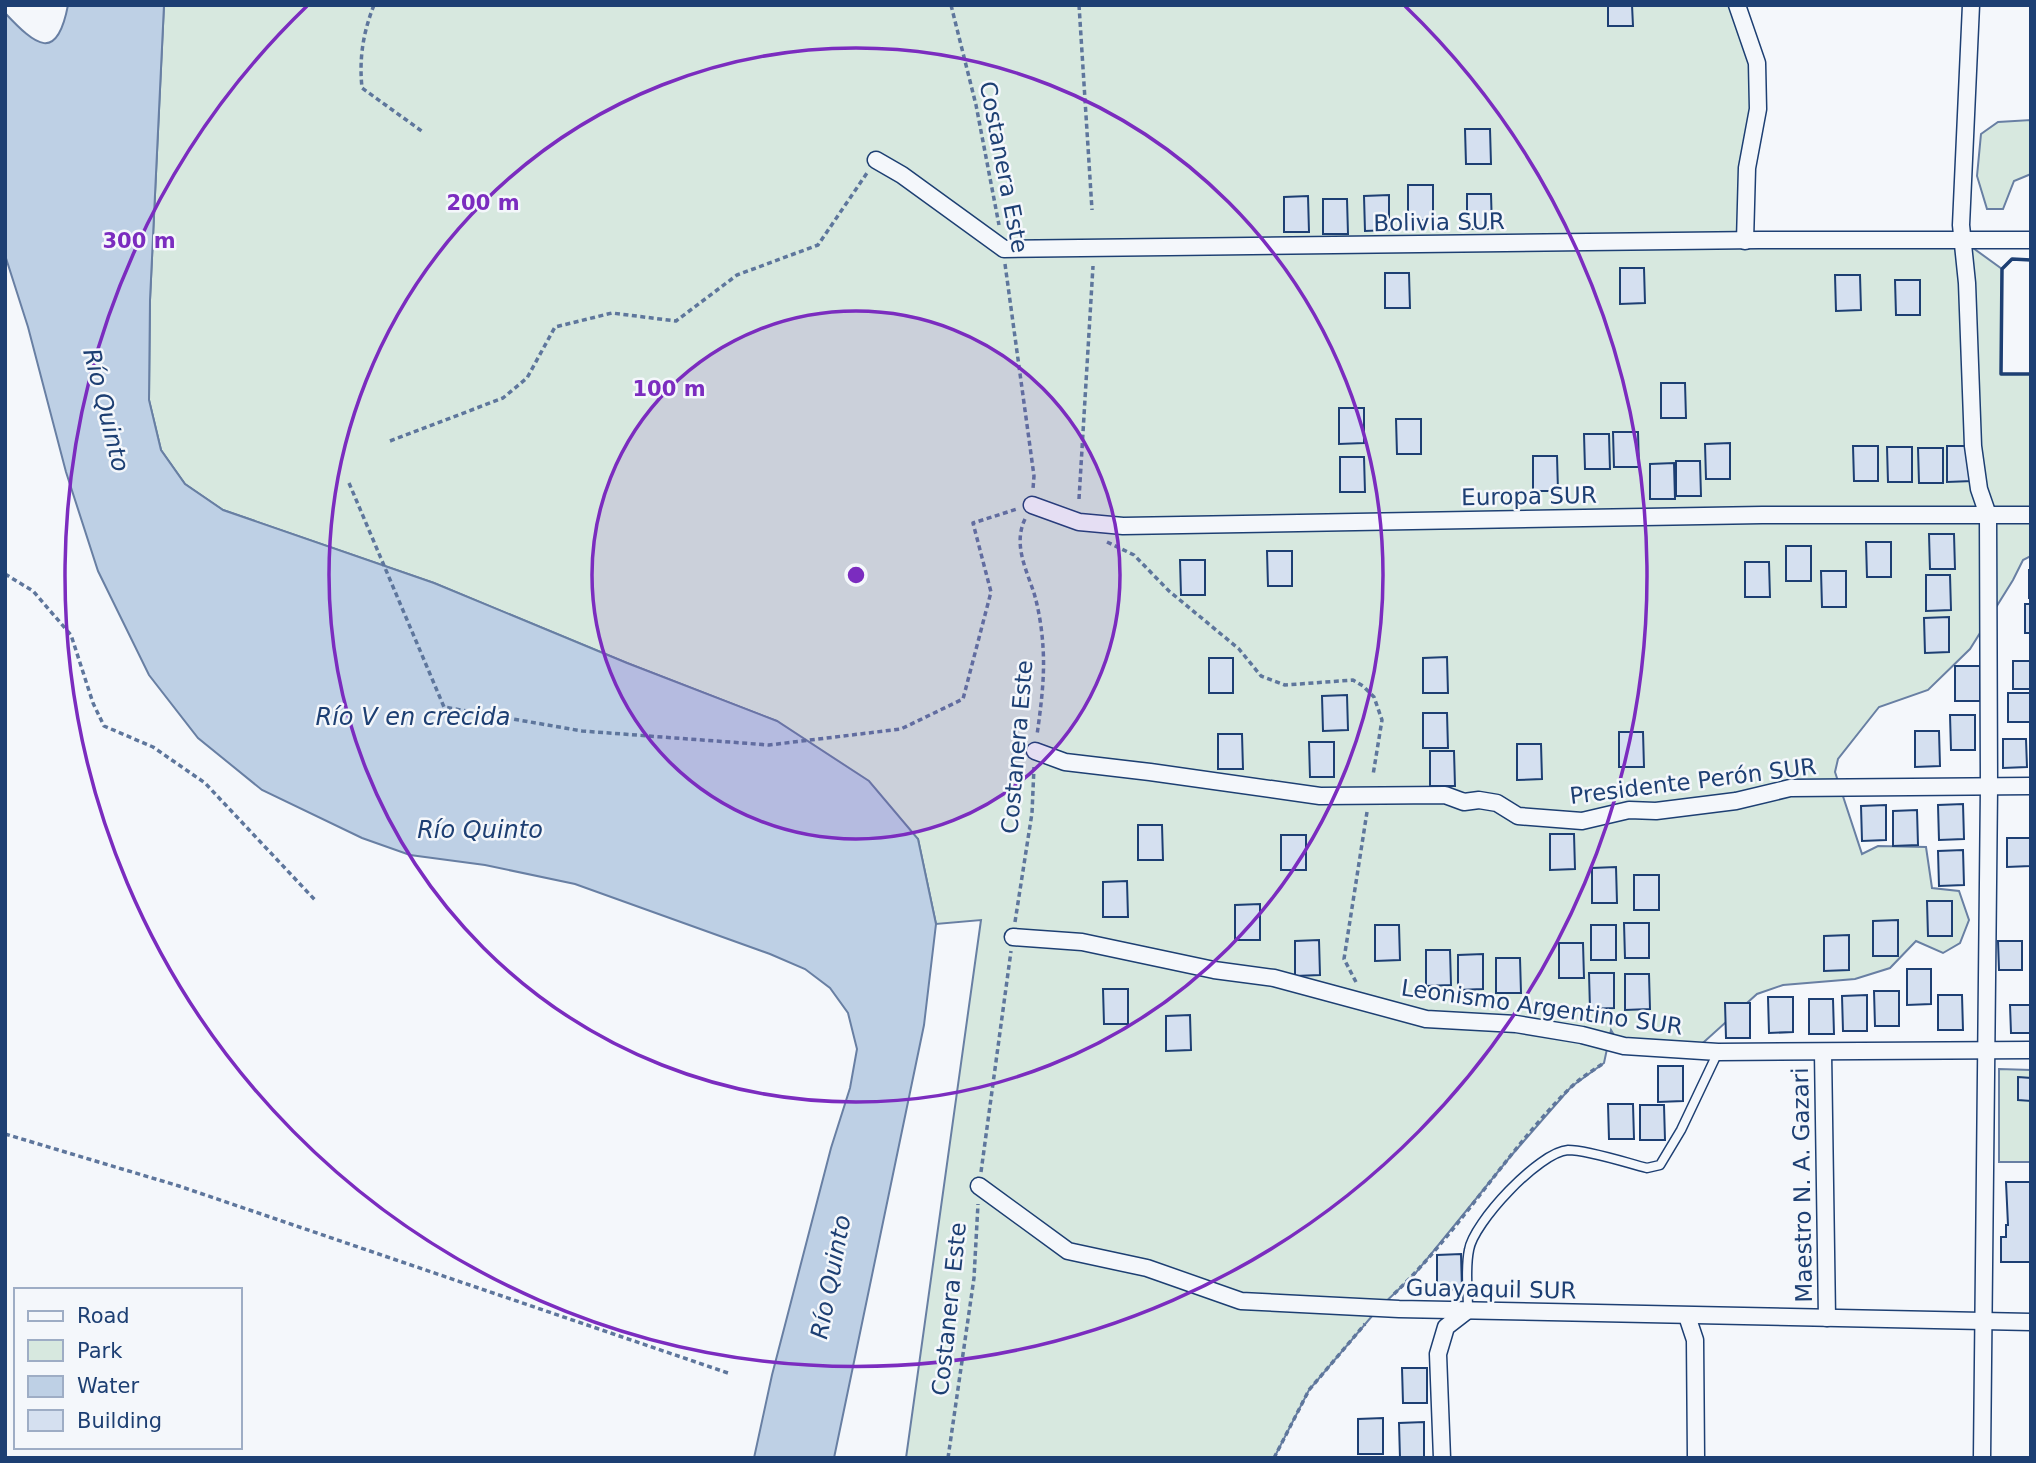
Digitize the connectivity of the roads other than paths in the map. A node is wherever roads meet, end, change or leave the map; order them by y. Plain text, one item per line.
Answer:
1 (1737, 5) edge
2 (1971, 5) edge
3 (876, 160) road end
4 (1962, 240) junction
5 (2031, 240) edge
6 (1745, 241) junction
7 (1032, 505) road end
8 (1988, 515) junction
9 (2031, 516) edge
10 (1035, 751) road end
11 (2031, 786) edge
12 (1989, 787) junction
13 (1013, 937) road end
14 (1987, 1050) junction
15 (2031, 1050) edge
16 (1718, 1052) junction
17 (1823, 1052) junction
18 (979, 1186) road end
19 (1468, 1310) junction
20 (1687, 1317) junction
21 (1827, 1318) junction
22 (1984, 1322) junction
23 (2031, 1322) edge
24 (1442, 1458) edge
25 (1696, 1458) edge
26 (1982, 1458) edge

1 - 6 street
2 - 4 street
3 - 6 street, Bolivia SUR
4 - 5 street, Bolivia SUR
4 - 6 street, Bolivia SUR
4 - 8 street
7 - 8 street, Europa SUR
8 - 9 street, Europa SUR
8 - 12 street
10 - 12 street, Presidente Perón SUR
11 - 12 street, Presidente Perón SUR
12 - 14 street
13 - 16 street, Leonismo Argentino SUR
14 - 15 street, Leonismo Argentino SUR
14 - 17 street, Leonismo Argentino SUR
14 - 22 street
16 - 17 street, Leonismo Argentino SUR
16 - 19 lane
17 - 21 street, Maestro N. A. Gazari
18 - 19 street, Guayaquil SUR
19 - 20 street, Guayaquil SUR
19 - 24 street
20 - 21 street, Guayaquil SUR
20 - 25 street
21 - 22 street, Guayaquil SUR
22 - 23 street, Guayaquil SUR
22 - 26 street

